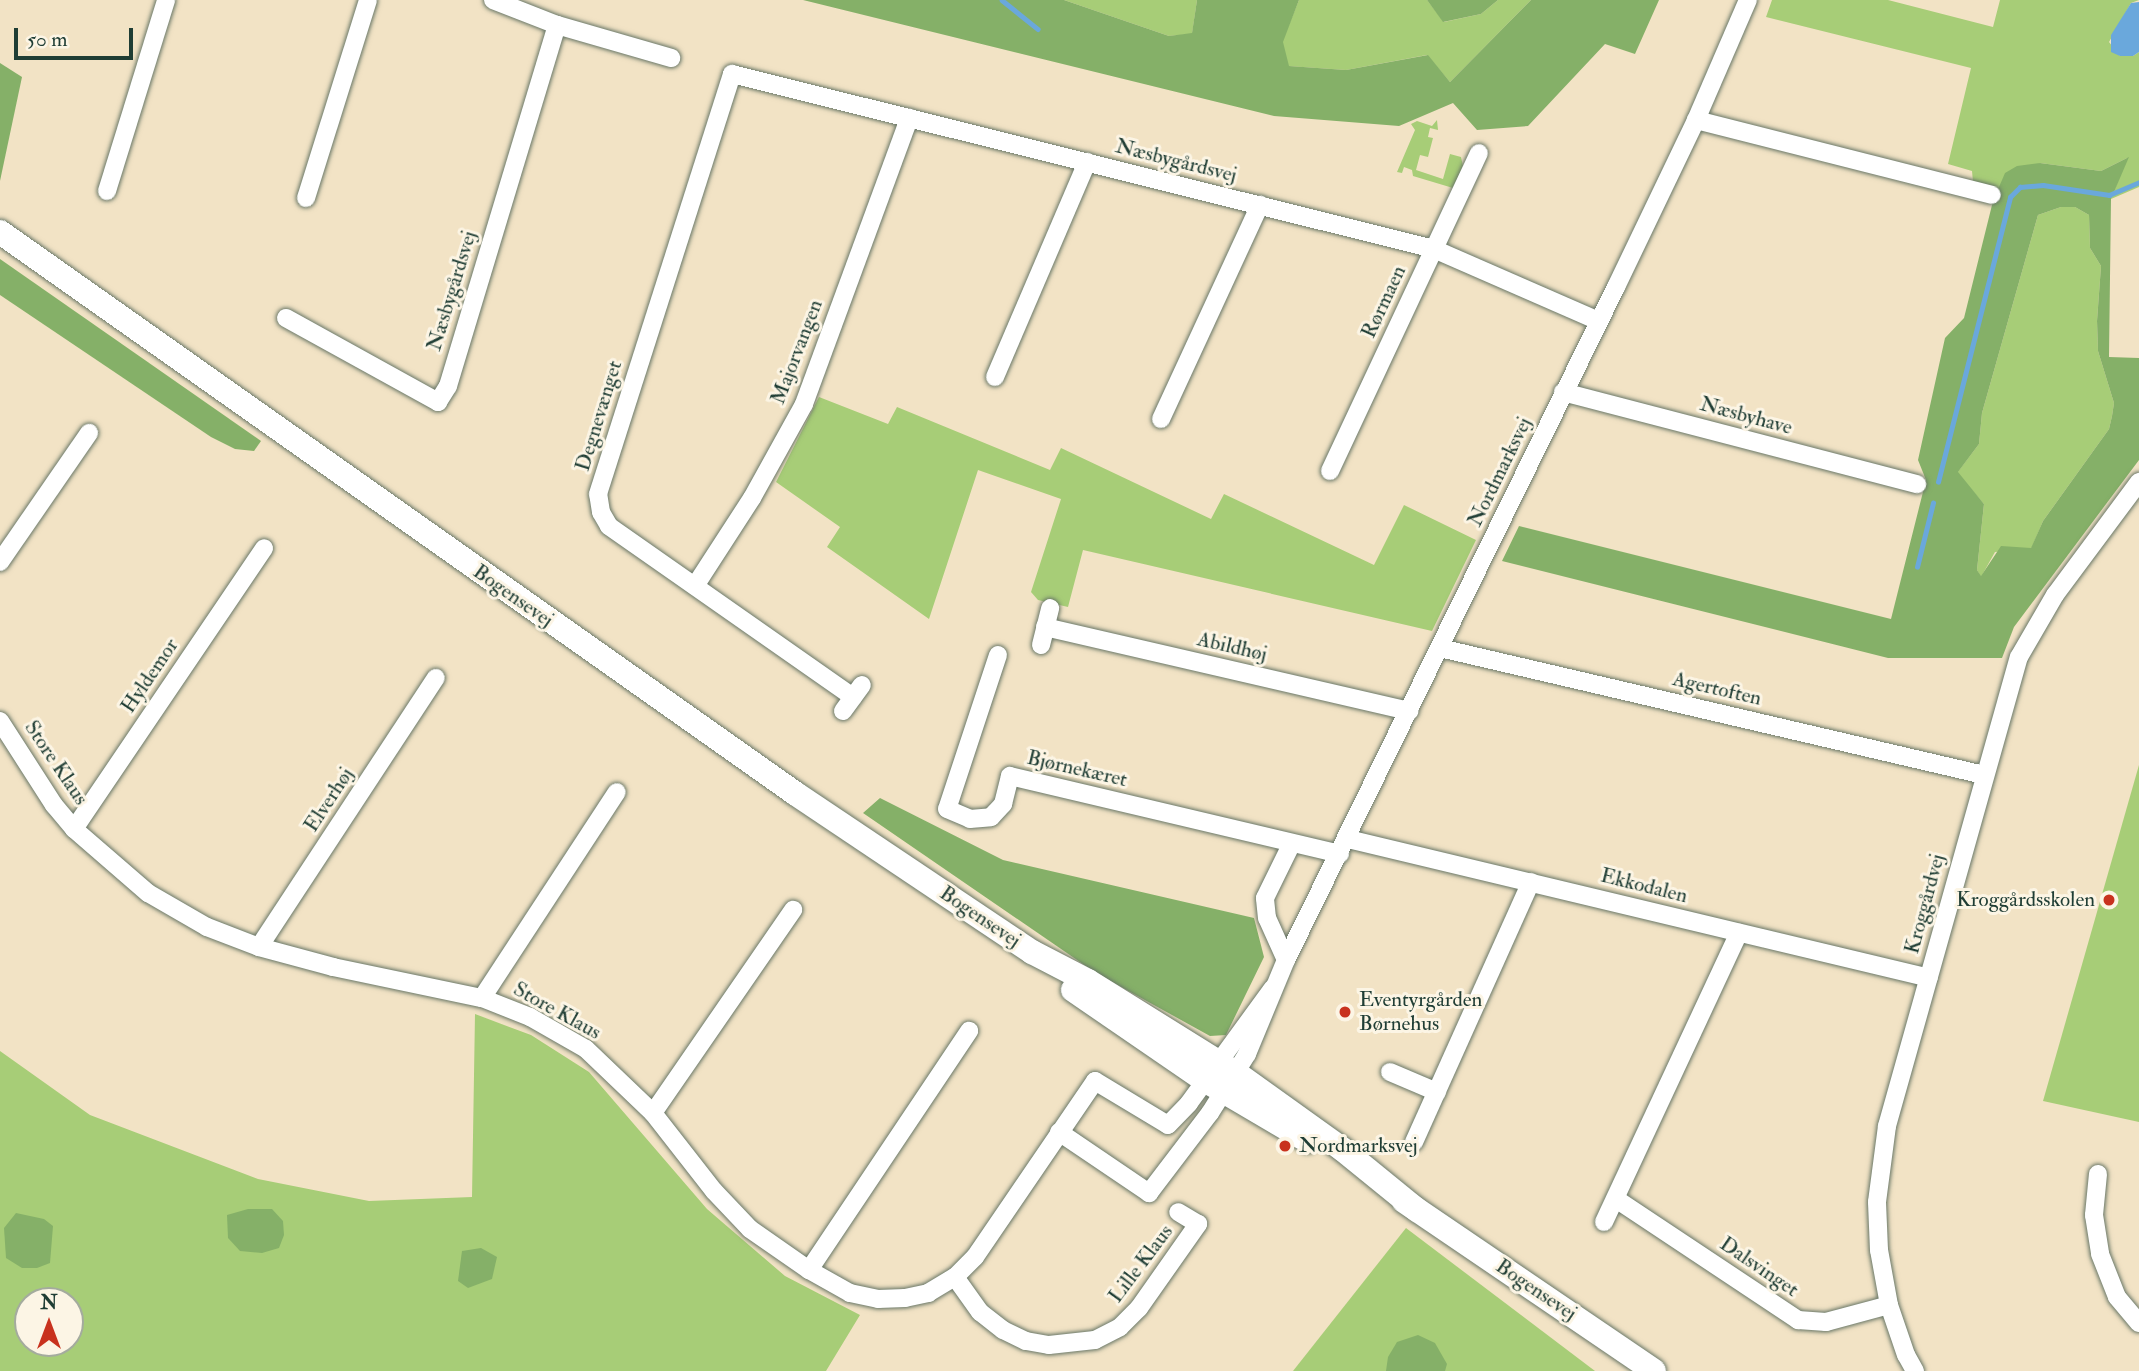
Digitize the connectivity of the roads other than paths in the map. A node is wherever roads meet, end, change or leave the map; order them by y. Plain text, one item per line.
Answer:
1 (166, 0) edge
2 (368, 0) edge
3 (494, 0) edge
4 (1748, 0) edge
5 (557, 25) junction
6 (671, 58) dead end
7 (732, 74) joint
8 (909, 118) junction
9 (1696, 120) junction
10 (1479, 153) dead end
11 (1087, 162) junction
12 (107, 191) dead end
13 (1992, 195) dead end
14 (306, 198) dead end
15 (1260, 205) junction
16 (0, 232) edge
17 (1434, 249) junction
18 (286, 318) dead end
19 (1599, 321) junction
20 (995, 377) dead end
21 (1563, 392) junction
22 (1161, 419) dead end
23 (89, 433) dead end
24 (1330, 471) dead end
25 (2139, 482) edge
26 (1917, 484) dead end
27 (264, 548) dead end
28 (0, 562) edge
29 (695, 586) junction
30 (1050, 608) dead end
31 (1440, 648) junction
32 (998, 655) dead end
33 (436, 678) dead end
34 (853, 697) dead end
35 (1409, 711) junction
36 (0, 721) edge
37 (1984, 775) junction
38 (617, 792) dead end
39 (74, 829) junction
40 (1292, 843) junction
41 (1344, 847) junction
42 (1531, 882) junction
43 (793, 910) dead end
44 (1739, 933) junction
45 (260, 947) junction
46 (1286, 960) junction
47 (1929, 978) junction
48 (482, 998) junction
49 (969, 1031) dead end
50 (1390, 1072) dead end
51 (1221, 1077) junction
52 (1437, 1092) junction
53 (653, 1113) junction
54 (1059, 1132) junction
55 (1414, 1142) dead end
56 (2098, 1174) dead end
57 (1616, 1199) junction
58 (1178, 1212) dead end
59 (1604, 1222) dead end
60 (809, 1270) junction
61 (955, 1277) junction
62 (1889, 1305) junction
63 (2139, 1323) edge
64 (1654, 1371) edge
65 (1915, 1371) edge

1 - 12 street
2 - 14 street
3 - 5 street
4 - 9 street, Nordmarksvej
5 - 6 street
5 - 18 street, Næsbygårdsvej
7 - 8 street, Næsbygårdsvej
7 - 29 street, Degnevænget
8 - 11 street, Næsbygårdsvej
8 - 29 street, Majorvangen
9 - 13 street
9 - 19 street, Nordmarksvej
10 - 17 street, Rørmaen
11 - 15 street, Næsbygårdsvej
11 - 20 street
15 - 17 street, Næsbygårdsvej
15 - 22 street
16 - 51 main road, Bogensevej
17 - 19 street, Næsbygårdsvej
17 - 24 street, Rørmaen
19 - 21 street, Nordmarksvej
21 - 26 street, Næsbyhave
21 - 31 street, Nordmarksvej
23 - 28 street
25 - 37 street, Kroggårdvej
27 - 39 street, Hyldemor
29 - 34 street, Degnevænget
30 - 35 street, Abildhøj
31 - 35 street, Nordmarksvej
31 - 37 street, Agertoften
32 - 40 street, Bjørnekæret
33 - 45 street, Elverhøj
35 - 41 street, Nordmarksvej
36 - 39 street, Store Klaus
37 - 47 street, Kroggårdvej
38 - 48 street
39 - 45 street, Store Klaus
40 - 41 street, Bjørnekæret
40 - 46 street
41 - 42 street, Ekkodalen
41 - 46 street, Nordmarksvej
42 - 44 street, Ekkodalen
42 - 52 street
43 - 53 street
44 - 47 street, Ekkodalen
44 - 57 street
45 - 48 street, Store Klaus
46 - 51 street, Nordmarksvej
47 - 62 street, Kroggårdvej
48 - 53 street, Store Klaus
49 - 60 street
50 - 52 street
51 - 54 street, Store Klaus
51 - 54 street
51 - 64 main road, Bogensevej
52 - 55 street
53 - 60 street, Store Klaus
54 - 61 street, Store Klaus
56 - 63 street
57 - 59 street
57 - 62 street, Dalsvinget
58 - 61 street, Lille Klaus
60 - 61 street, Store Klaus
62 - 65 street, Kroggårdvej

